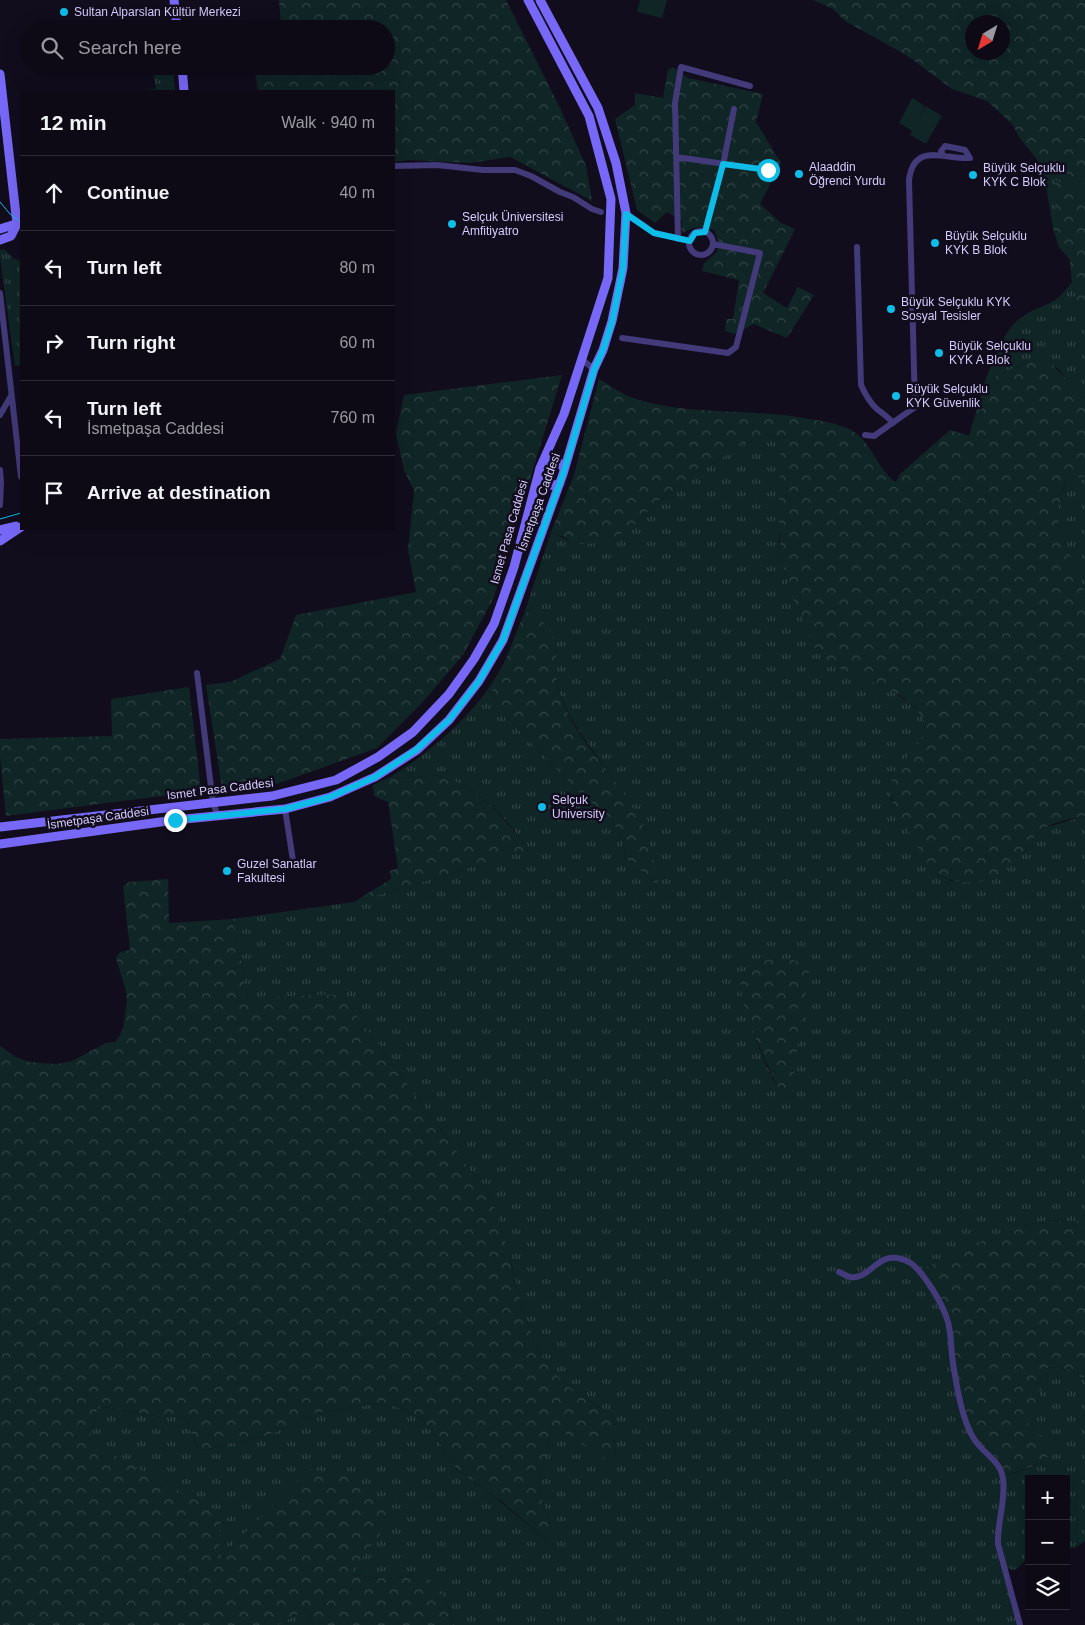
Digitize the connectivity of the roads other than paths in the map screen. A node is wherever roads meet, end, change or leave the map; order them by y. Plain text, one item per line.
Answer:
1 (174, 0) edge
2 (528, 0) edge
3 (540, 0) edge
4 (176, 20) edge
5 (0, 74) edge
6 (183, 75) edge
7 (750, 86) dead end
8 (184, 90) edge
9 (734, 109) dead end
10 (943, 155) dead end
11 (676, 157) junction
12 (723, 164) junction
13 (395, 166) edge
14 (768, 170) dead end
15 (601, 212) dead end
16 (626, 214) junction
17 (19, 223) edge
18 (0, 229) edge
19 (705, 232) junction
20 (678, 239) junction
21 (0, 240) edge
22 (690, 241) junction
23 (713, 244) junction
24 (857, 247) dead end
25 (0, 294) edge
26 (622, 338) dead end
27 (581, 359) junction
28 (594, 370) junction
29 (11, 396) junction
30 (0, 415) edge
31 (893, 423) junction
32 (865, 435) dead end
33 (543, 462) junction
34 (20, 469) edge
35 (0, 470) edge
36 (564, 470) junction
37 (538, 474) junction
38 (1, 482) edge
39 (560, 482) junction
40 (0, 505) edge
41 (20, 526) edge
42 (20, 527) edge
43 (0, 530) edge
44 (0, 541) edge
45 (197, 673) dead end
46 (212, 803) junction
47 (285, 809) junction
48 (218, 816) junction
49 (0, 824) edge
50 (0, 844) edge
51 (294, 867) dead end
52 (839, 1272) dead end
53 (1020, 1625) edge

1 - 4 main road
2 - 27 main road, Ismet Pasa Caddesi
3 - 16 main road, İsmetpaşa Caddesi
5 - 17 main road
6 - 8 main road
7 - 11 street
9 - 12 street
10 - 31 street
11 - 12 street
11 - 20 street
12 - 14 street
12 - 19 street
13 - 15 street
16 - 20 street
16 - 28 main road, İsmetpaşa Caddesi
17 - 18 main road
17 - 21 main road
19 - 22 street
19 - 23 street
20 - 22 street
22 - 23 street
23 - 26 street
24 - 31 street
25 - 29 street
27 - 28 street
27 - 33 main road, Ismet Pasa Caddesi
28 - 36 main road, İsmetpaşa Caddesi
29 - 30 street
29 - 34 street
31 - 32 street
33 - 36 main road
33 - 37 main road, Ismet Pasa Caddesi
35 - 38 street
36 - 39 main road, İsmetpaşa Caddesi
37 - 39 main road
37 - 46 main road, Ismet Pasa Caddesi
38 - 40 street
39 - 47 main road, İsmetpaşa Caddesi
41 - 43 main road
42 - 44 main road
45 - 46 street
46 - 48 street
46 - 49 main road, Ismet Pasa Caddesi
47 - 48 main road, İsmetpaşa Caddesi
47 - 51 street
48 - 50 main road, İsmetpaşa Caddesi
52 - 53 street

